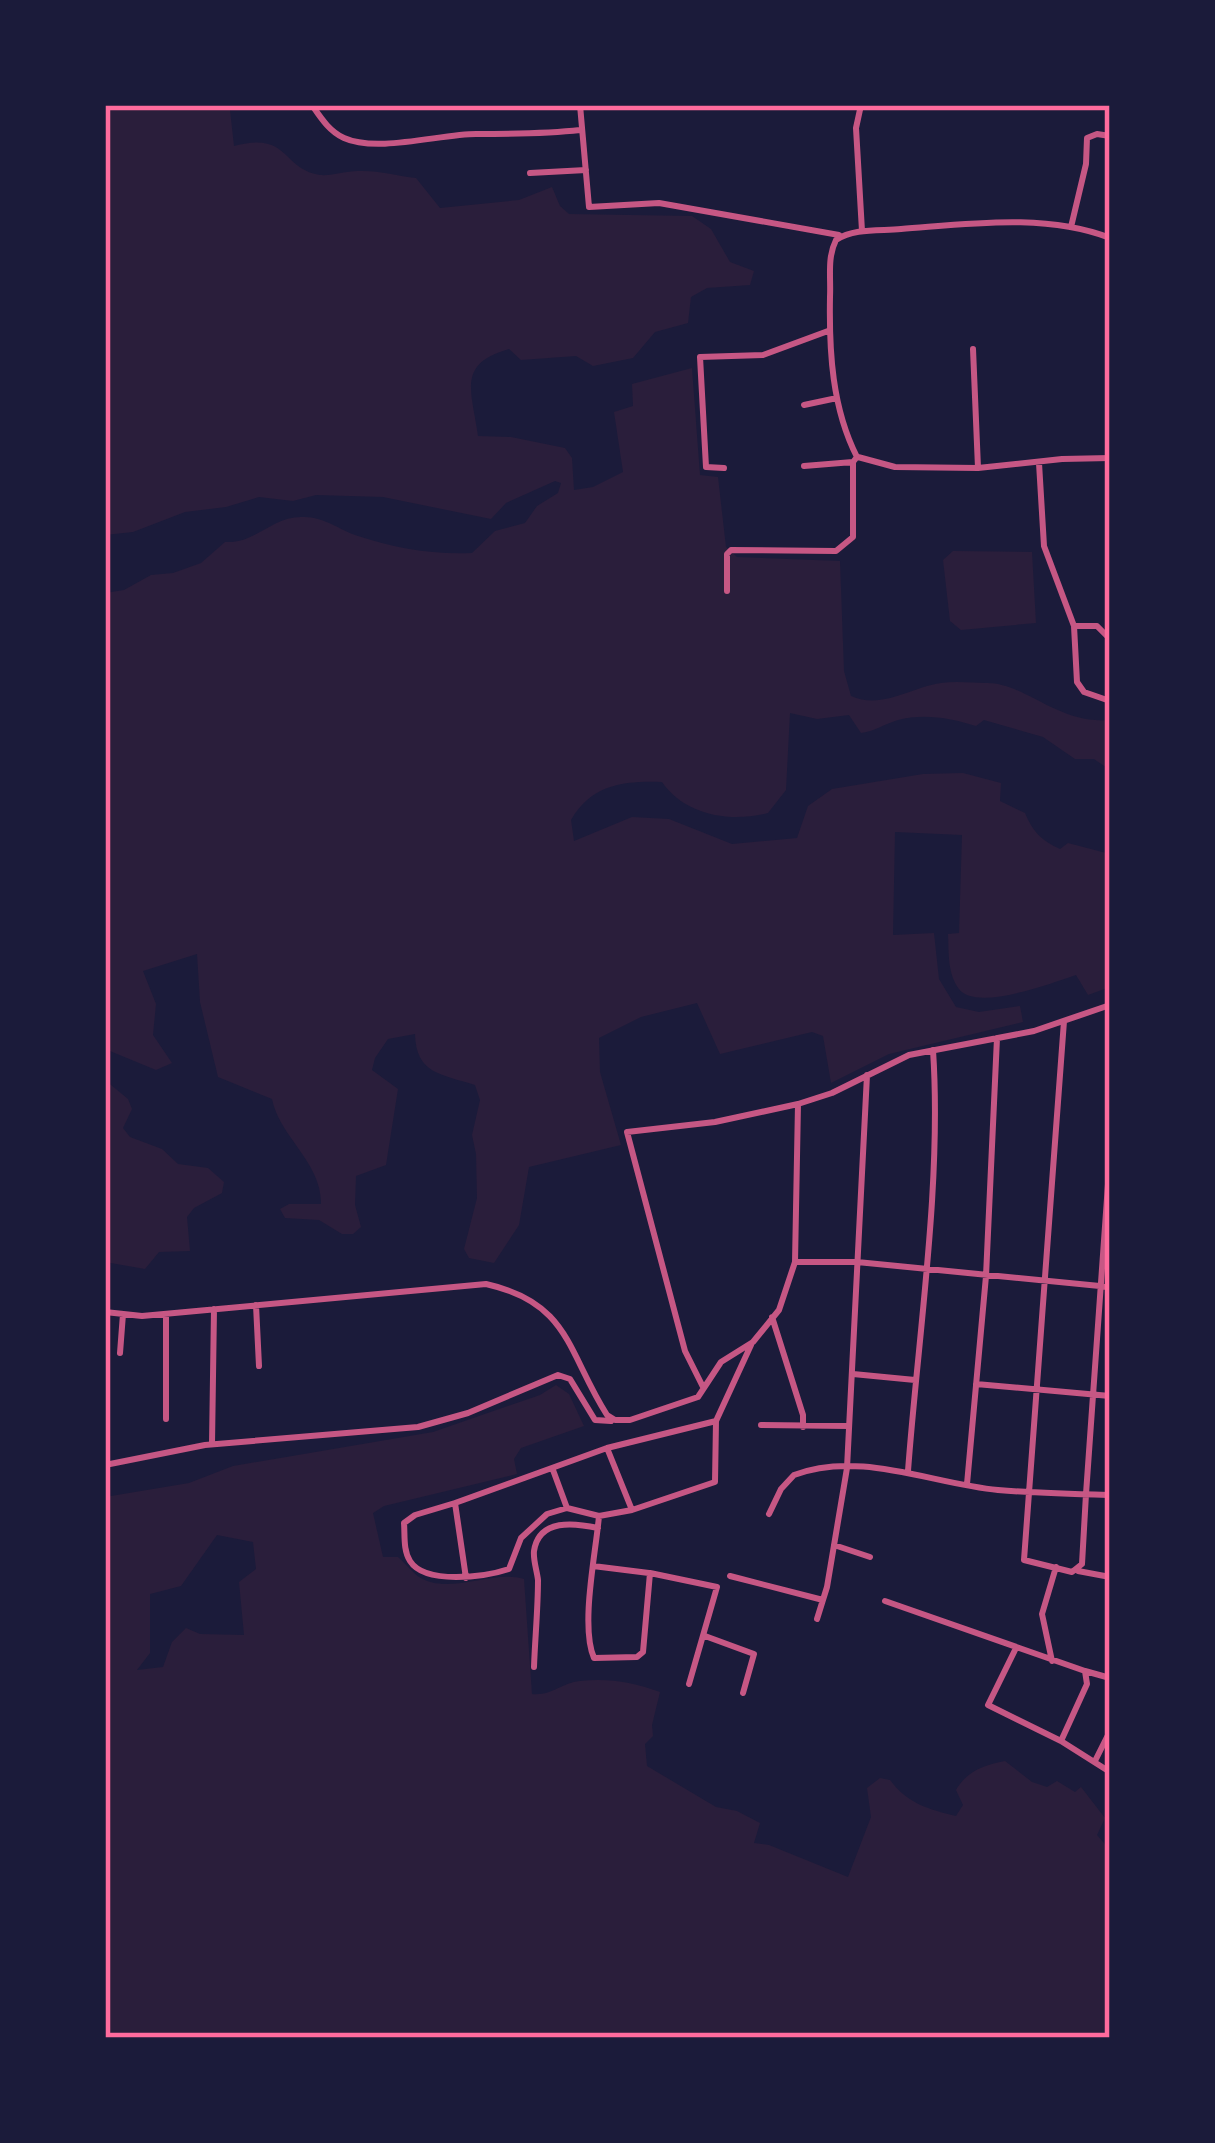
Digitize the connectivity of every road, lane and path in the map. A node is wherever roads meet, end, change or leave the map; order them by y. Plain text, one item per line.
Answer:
1 (312, 105) edge
2 (580, 105) edge
3 (861, 105) edge
4 (582, 130) junction
5 (1110, 136) edge
6 (586, 170) junction
7 (530, 173) dead end
8 (1071, 227) junction
9 (862, 231) junction
10 (841, 235) junction
11 (1110, 238) edge
12 (829, 327) junction
13 (973, 349) dead end
14 (837, 398) junction
15 (804, 405) dead end
16 (1110, 458) edge
17 (855, 460) junction
18 (1039, 463) junction
19 (804, 466) dead end
20 (724, 468) dead end
21 (978, 468) junction
22 (727, 591) dead end
23 (1074, 626) junction
24 (1110, 639) edge
25 (1110, 701) edge
26 (1110, 1005) edge
27 (1064, 1021) junction
28 (997, 1037) junction
29 (932, 1050) junction
30 (867, 1075) junction
31 (797, 1103) junction
32 (1110, 1156) edge
33 (796, 1262) junction
34 (856, 1262) junction
35 (925, 1270) junction
36 (986, 1276) junction
37 (1046, 1280) junction
38 (1106, 1286) edge
39 (256, 1305) junction
40 (214, 1309) junction
41 (105, 1312) edge
42 (166, 1313) junction
43 (123, 1314) junction
44 (772, 1317) junction
45 (753, 1342) junction
46 (120, 1353) dead end
47 (259, 1366) dead end
48 (852, 1374) junction
49 (915, 1380) junction
50 (976, 1384) junction
51 (704, 1389) junction
52 (1037, 1389) junction
53 (1093, 1394) junction
54 (1110, 1396) edge
55 (166, 1419) dead end
56 (615, 1420) junction
57 (716, 1421) junction
58 (761, 1425) dead end
59 (849, 1426) junction
60 (802, 1427) junction
61 (212, 1444) junction
62 (607, 1448) junction
63 (105, 1466) edge
64 (847, 1468) junction
65 (553, 1470) junction
66 (908, 1471) junction
67 (967, 1484) junction
68 (1030, 1491) junction
69 (1086, 1494) junction
70 (1110, 1495) edge
71 (455, 1503) junction
72 (567, 1508) junction
73 (632, 1510) junction
74 (769, 1514) dead end
75 (599, 1516) junction
76 (598, 1528) junction
77 (834, 1545) junction
78 (870, 1557) dead end
79 (593, 1566) junction
80 (1056, 1567) junction
81 (1077, 1571) junction
82 (650, 1573) junction
83 (730, 1576) dead end
84 (1110, 1577) edge
85 (466, 1578) junction
86 (823, 1600) junction
87 (884, 1601) dead end
88 (817, 1619) dead end
89 (705, 1636) junction
90 (1016, 1648) junction
91 (1052, 1661) junction
92 (534, 1667) dead end
93 (1085, 1670) junction
94 (1110, 1678) edge
95 (689, 1684) dead end
96 (743, 1693) dead end
97 (1110, 1731) edge
98 (1061, 1741) junction
99 (1095, 1761) junction
100 (1110, 1772) edge

1 - 4 street
2 - 4 street
3 - 9 street
4 - 6 street
5 - 8 street
6 - 7 street
6 - 10 street
8 - 9 street
8 - 11 street
9 - 10 street
10 - 12 street
12 - 14 street
12 - 20 street
13 - 21 street
14 - 15 street
14 - 17 street
16 - 18 street
17 - 19 street
17 - 21 street
17 - 22 street
18 - 21 street
18 - 23 street
23 - 24 street
23 - 25 street
26 - 27 street
27 - 28 street
27 - 37 street
28 - 29 street
28 - 36 street
29 - 30 street
29 - 35 street
30 - 31 street
30 - 34 street
31 - 33 street
31 - 51 street
32 - 38 street
33 - 34 street
33 - 44 street
34 - 35 street
34 - 48 street
35 - 36 street
35 - 49 street
36 - 37 street
36 - 50 street
37 - 38 street
37 - 52 street
38 - 53 street
39 - 40 street
39 - 47 street
39 - 56 street
40 - 42 street
40 - 61 street
41 - 43 street
42 - 43 street
42 - 55 street
43 - 46 street
44 - 45 street
44 - 60 street
45 - 51 street
45 - 57 street
48 - 49 street
48 - 59 street
49 - 66 street
50 - 52 street
50 - 67 street
51 - 56 street
52 - 53 street
52 - 68 street
53 - 54 street
53 - 69 street
56 - 61 street
57 - 62 street
57 - 73 street
58 - 60 street
59 - 60 street
59 - 64 street
61 - 63 street
62 - 65 street
62 - 73 street
64 - 66 street
64 - 74 street
64 - 77 street
65 - 71 street
65 - 72 street
66 - 67 street
67 - 68 street
68 - 69 street
68 - 80 street
69 - 70 street
69 - 81 street
71 - 85 street
71 - 85 street
72 - 75 street
72 - 85 street
73 - 75 street
75 - 76 street
76 - 79 street
76 - 92 street
77 - 78 street
77 - 86 street
79 - 82 street
79 - 82 street
80 - 81 street
80 - 91 street
81 - 84 street
82 - 89 street
83 - 86 street
86 - 88 street
87 - 90 street
89 - 95 street
89 - 96 street
90 - 91 street
90 - 98 street
91 - 93 street
93 - 94 street
93 - 98 street
97 - 99 street
98 - 99 street
99 - 100 street

